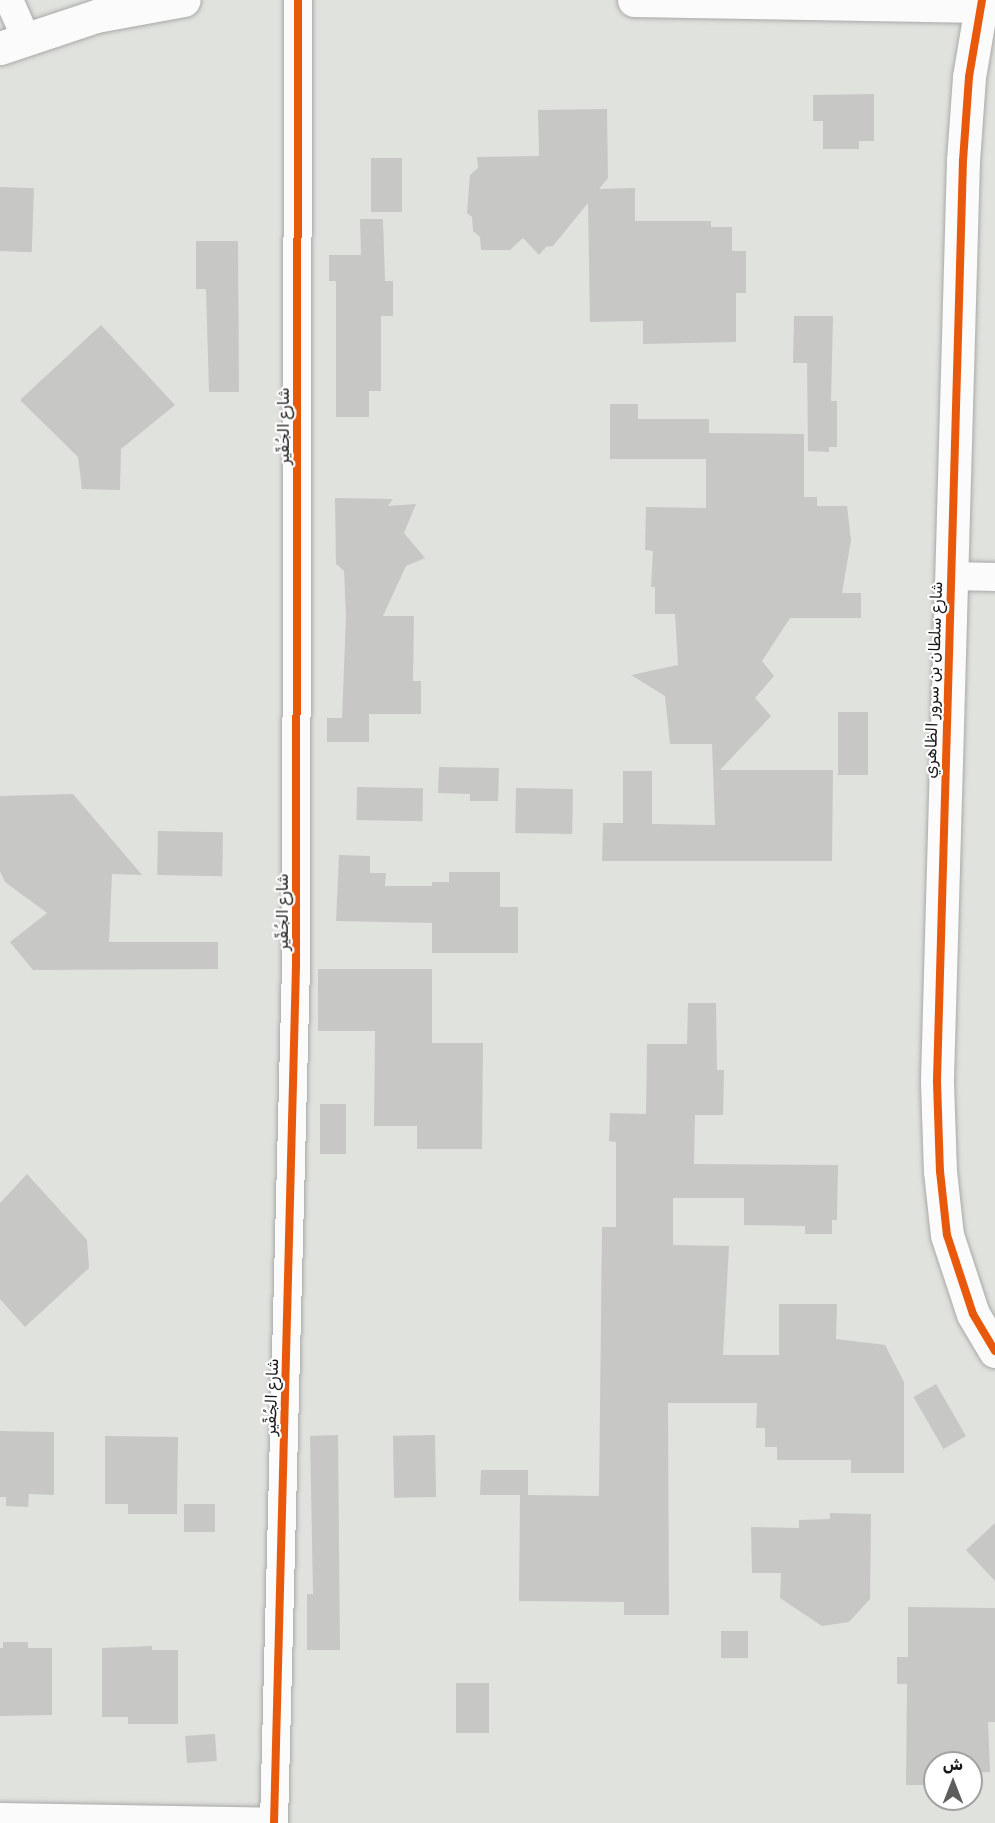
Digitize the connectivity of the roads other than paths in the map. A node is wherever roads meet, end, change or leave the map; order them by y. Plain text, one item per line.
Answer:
1 (9, 0) edge
2 (184, 0) edge
3 (298, 0) edge
4 (634, 0) edge
5 (981, 3) edge
6 (13, 42) edge
7 (951, 576) junction
8 (995, 577) edge
9 (995, 1352) edge
10 (0, 1817) edge
11 (274, 1823) edge

1 - 6 street
2 - 6 street
3 - 11 street, شارع الجُفِّير
4 - 5 street
5 - 7 street, شارع سلطان بن سرور الظاهري
7 - 8 street
7 - 9 street, شارع سلطان بن سرور الظاهري
10 - 11 street

